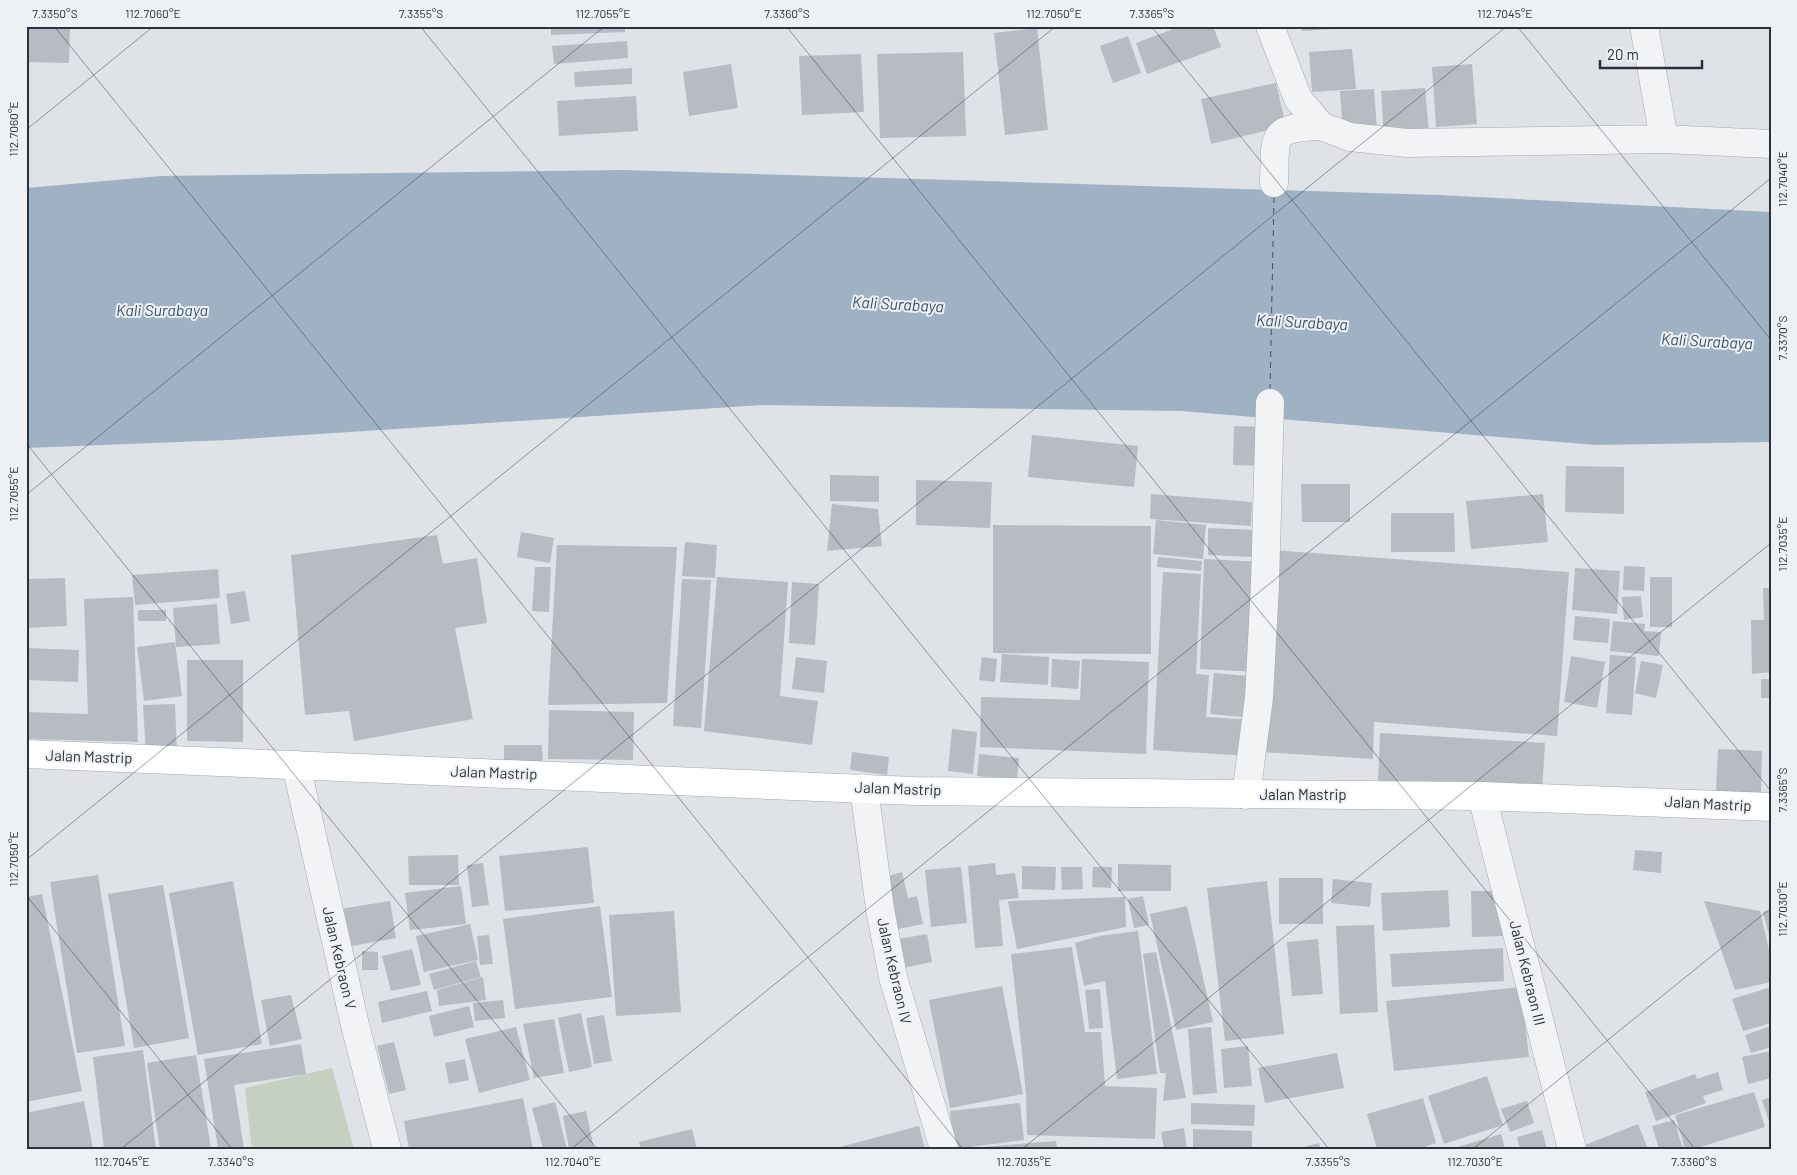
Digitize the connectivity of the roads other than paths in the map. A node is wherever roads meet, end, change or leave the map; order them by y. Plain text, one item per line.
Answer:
1 (1270, 26) edge
2 (1644, 26) edge
3 (1321, 126) junction
4 (1664, 139) junction
5 (1771, 144) edge
6 (1274, 183) dead end
7 (1270, 403) dead end
8 (26, 754) edge
9 (296, 765) junction
10 (864, 788) junction
11 (1246, 795) junction
12 (1482, 796) junction
13 (1771, 807) edge
14 (387, 1149) edge
15 (944, 1149) edge
16 (1572, 1149) edge

1 - 3 street
2 - 4 street
3 - 4 street
3 - 6 street
4 - 5 street
7 - 11 street
8 - 9 main road, Jalan Mastrip
9 - 10 main road, Jalan Mastrip
9 - 14 street, Jalan Kebraon V
10 - 11 main road, Jalan Mastrip
10 - 15 street, Jalan Kebraon IV
11 - 12 main road, Jalan Mastrip
12 - 13 main road, Jalan Mastrip
12 - 16 street, Jalan Kebraon III

